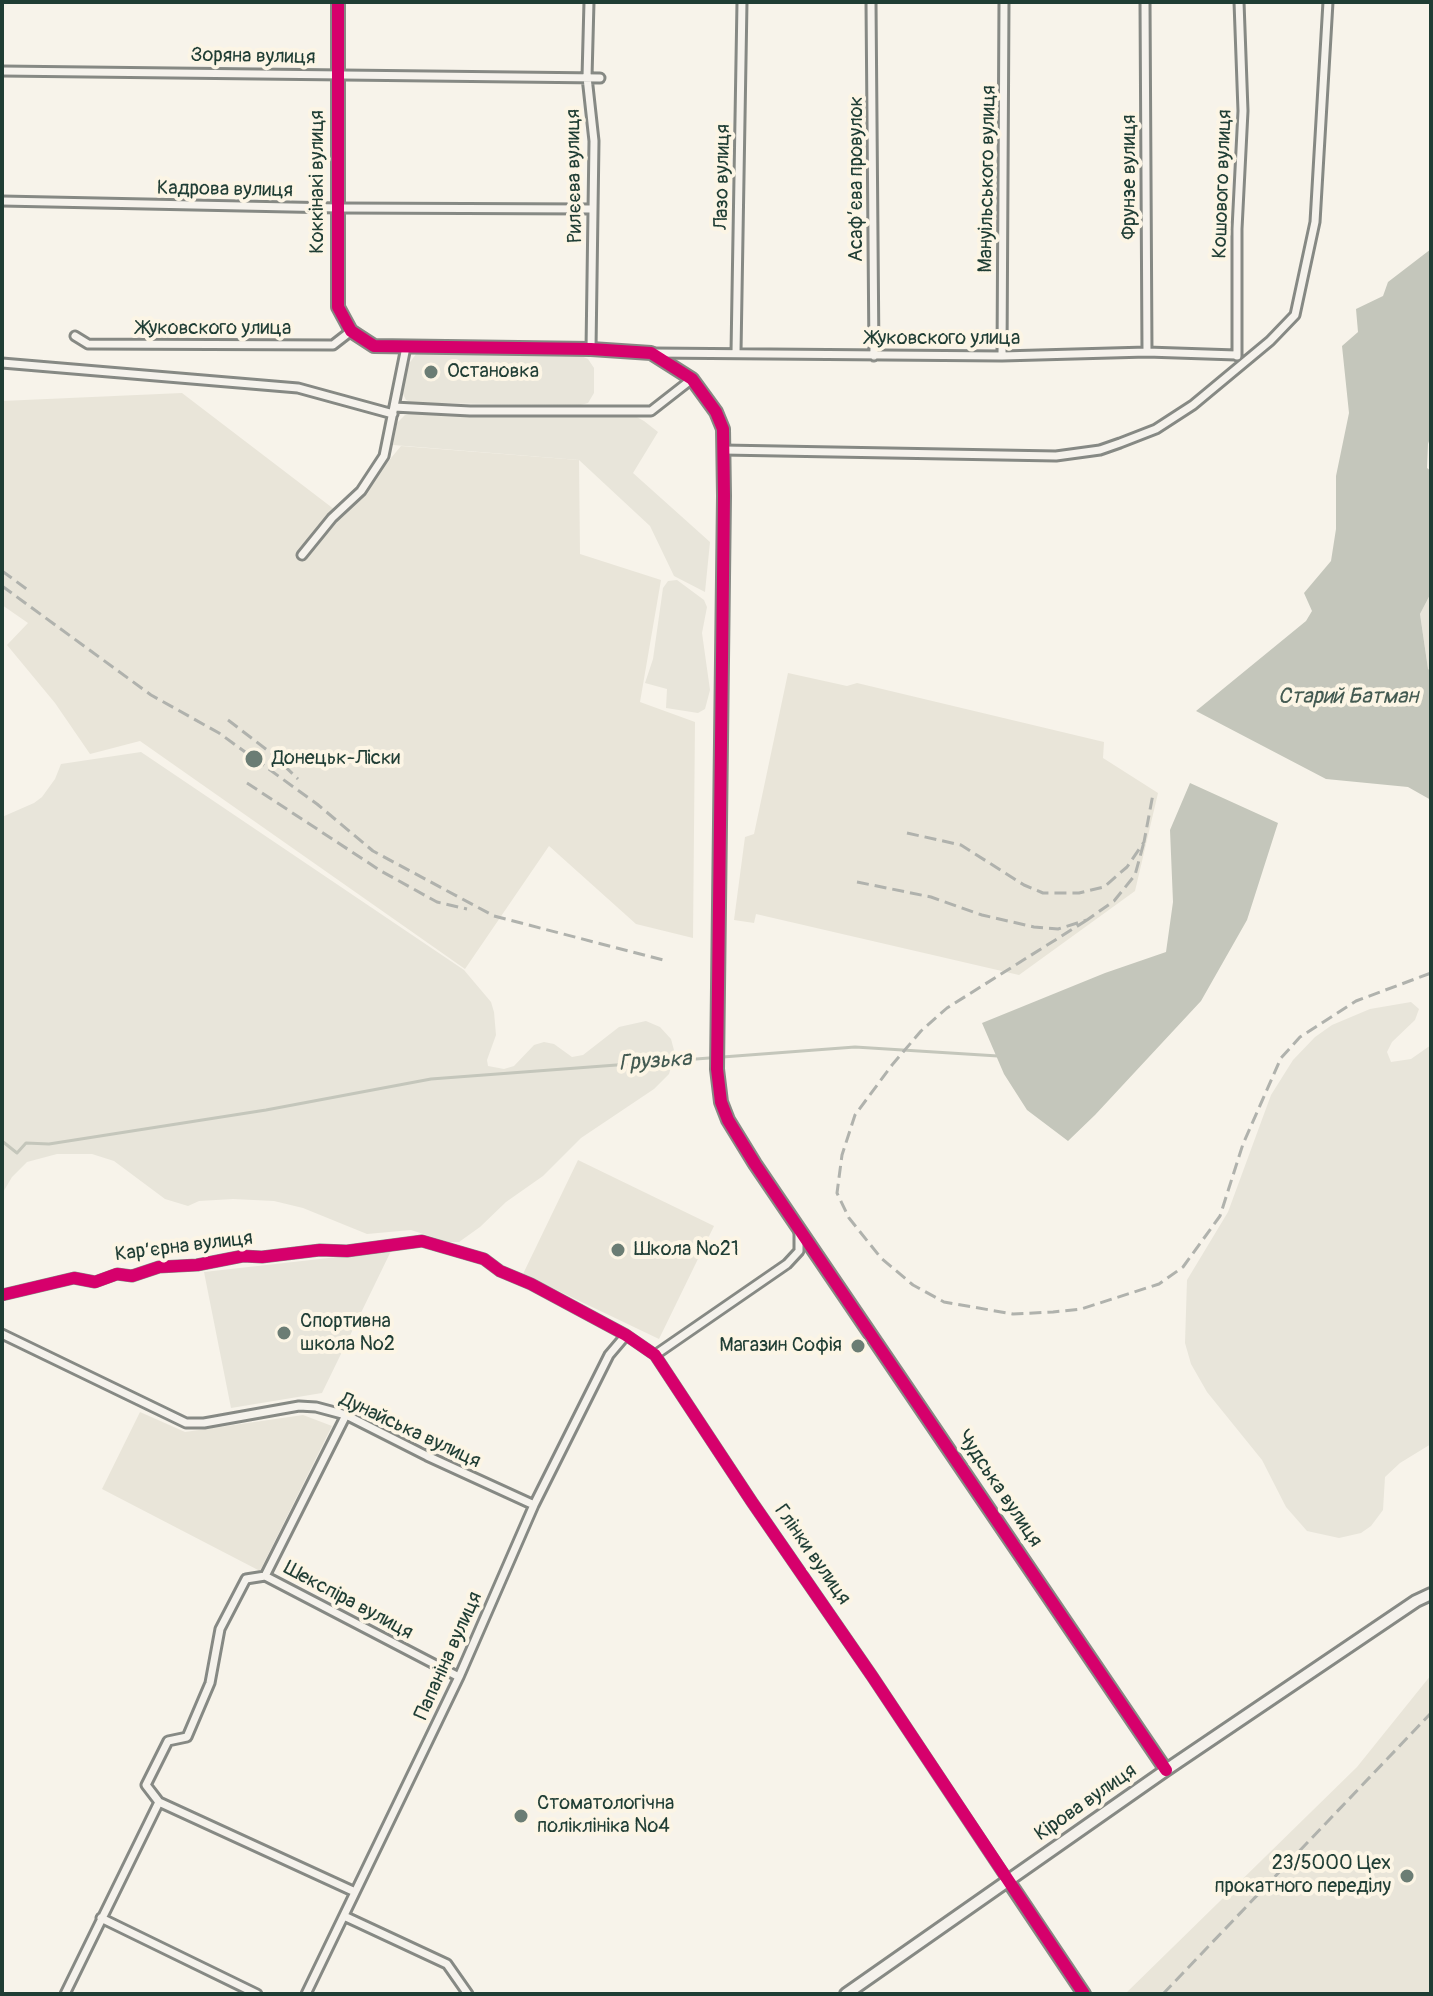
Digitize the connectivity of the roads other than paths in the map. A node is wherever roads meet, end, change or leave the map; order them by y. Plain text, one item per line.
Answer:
1 (338, 2) edge
2 (589, 2) edge
3 (742, 2) edge
4 (871, 2) edge
5 (1004, 2) edge
6 (1145, 2) edge
7 (1239, 2) edge
8 (1328, 2) edge
9 (2, 71) edge
10 (338, 74) junction
11 (587, 77) junction
12 (600, 78) dead end
13 (2, 201) edge
14 (338, 208) junction
15 (592, 209) junction
16 (351, 331) junction
17 (75, 336) dead end
18 (406, 347) junction
19 (591, 349) junction
20 (736, 352) junction
21 (1147, 352) junction
22 (651, 353) junction
23 (1236, 355) junction
24 (874, 356) junction
25 (1002, 356) junction
26 (2, 363) edge
27 (1244, 364) junction
28 (692, 379) junction
29 (394, 410) junction
30 (723, 450) junction
31 (302, 555) dead end
32 (799, 1230) junction
33 (422, 1241) joint
34 (2, 1295) edge
35 (2, 1334) edge
36 (626, 1335) junction
37 (655, 1355) junction
38 (346, 1415) junction
39 (534, 1505) junction
40 (265, 1576) junction
41 (1431, 1594) edge
42 (459, 1677) junction
43 (1166, 1770) junction
44 (159, 1802) junction
45 (1007, 1879) junction
46 (355, 1892) junction
47 (344, 1916) junction
48 (101, 1918) junction
49 (65, 1994) edge
50 (257, 1994) edge
51 (306, 1994) edge
52 (468, 1994) edge
53 (846, 1994) edge
54 (1084, 1994) edge

1 - 10 street, Коккінакі вулиця
2 - 11 street, Рилєєва вулиця
3 - 20 street, Лазо вулиця
4 - 24 street, Асаф’єва провулок
5 - 25 street, Мануільського вулиця
6 - 21 street, Фрунзе вулиця
7 - 23 street, Кошового вулиця
8 - 27 street
9 - 10 street, Зоряна вулиця
10 - 11 street, Зоряна вулиця
10 - 14 street, Коккінакі вулиця
11 - 12 street, Зоряна вулиця
11 - 15 street, Рилєєва вулиця
13 - 14 street, Кадрова вулиця
14 - 15 street, Кадрова вулиця
14 - 16 street, Коккінакі вулиця
15 - 19 street, Рилєєва вулиця
16 - 17 street, Жуковского улица
16 - 18 street
18 - 19 street
18 - 29 street
19 - 22 street
20 - 22 street, Жуковского улица
20 - 24 street, Жуковского улица
21 - 23 street, Жуковского улица
21 - 25 street, Жуковского улица
22 - 28 street
23 - 27 street
24 - 25 street, Жуковского улица
26 - 29 street
27 - 30 street
28 - 29 street
28 - 30 street, Чудська вулиця
29 - 31 street
30 - 32 street, Чудська вулиця
32 - 37 street
32 - 43 street, Чудська вулиця
33 - 34 street, Кар’єрна вулиця
33 - 36 street, Глінки вулиця
35 - 38 street, Дунайська вулиця
36 - 37 street, Глінки вулиця
36 - 39 street, Папаніна вулиця
37 - 45 street, Глінки вулиця
38 - 39 street, Дунайська вулиця
38 - 40 street
39 - 42 street, Папаніна вулиця
40 - 42 street, Шекспіра вулиця
40 - 44 street
41 - 43 street, Кірова вулиця
42 - 46 street, Папаніна вулиця
43 - 45 street, Кірова вулиця
44 - 46 street
44 - 48 street
45 - 53 street, Кірова вулиця
45 - 54 street, Глінки вулиця
46 - 47 street, Папаніна вулиця
47 - 51 street, Папаніна вулиця
47 - 52 street
48 - 49 street
48 - 50 street

